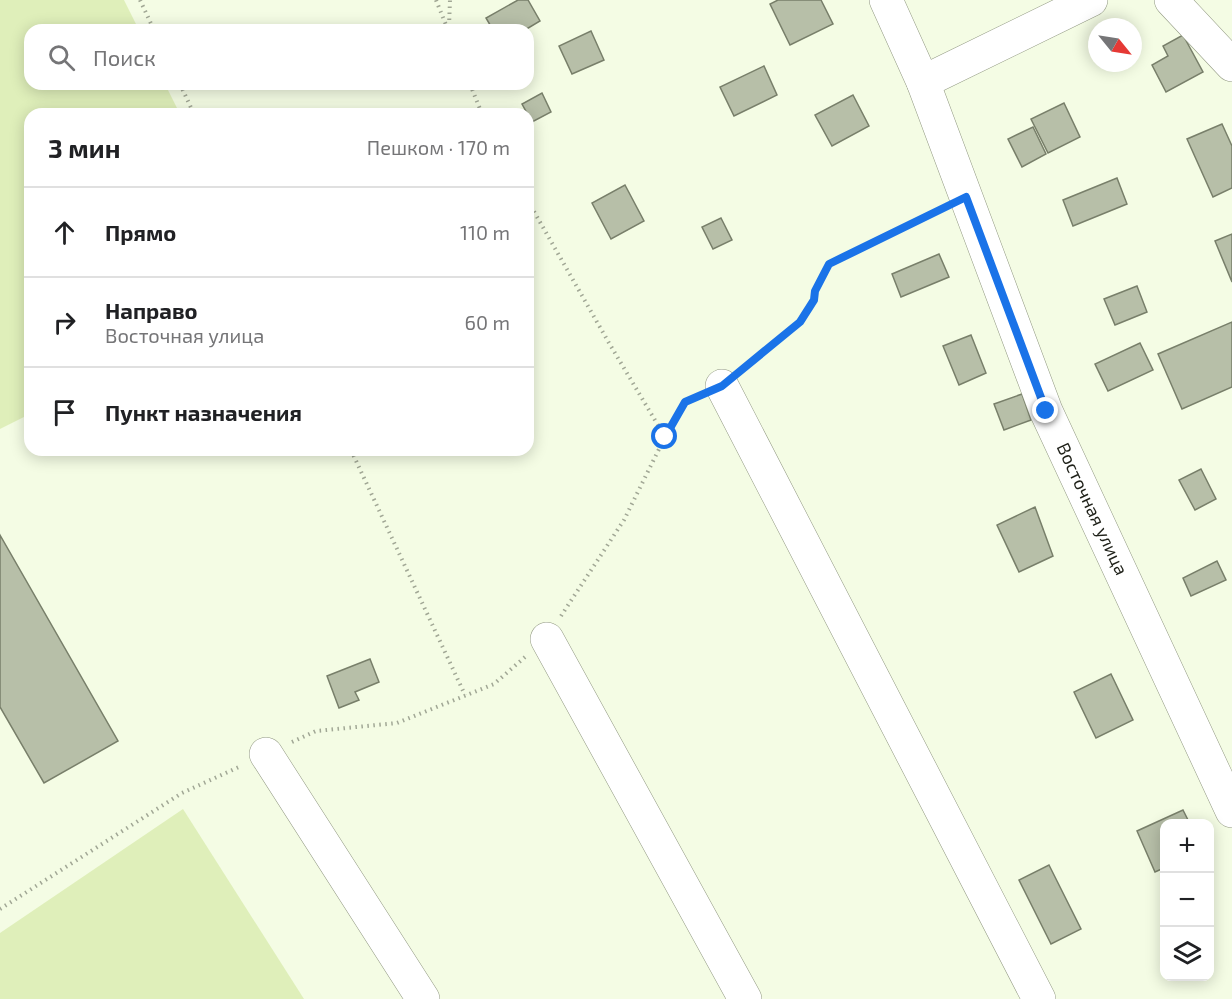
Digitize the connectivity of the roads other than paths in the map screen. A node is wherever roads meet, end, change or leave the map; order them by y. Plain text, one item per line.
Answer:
1 (886, 0) edge
2 (1091, 0) edge
3 (1171, 0) edge
4 (1232, 65) edge
5 (923, 82) junction
6 (722, 386) road end
7 (547, 639) road end
8 (266, 754) road end
9 (1232, 811) edge
10 (423, 999) edge
11 (745, 999) edge
12 (1039, 999) edge

1 - 5 street, Восточная улица
2 - 5 street
3 - 4 street
5 - 9 street, Восточная улица
6 - 12 street
7 - 11 street
8 - 10 street

